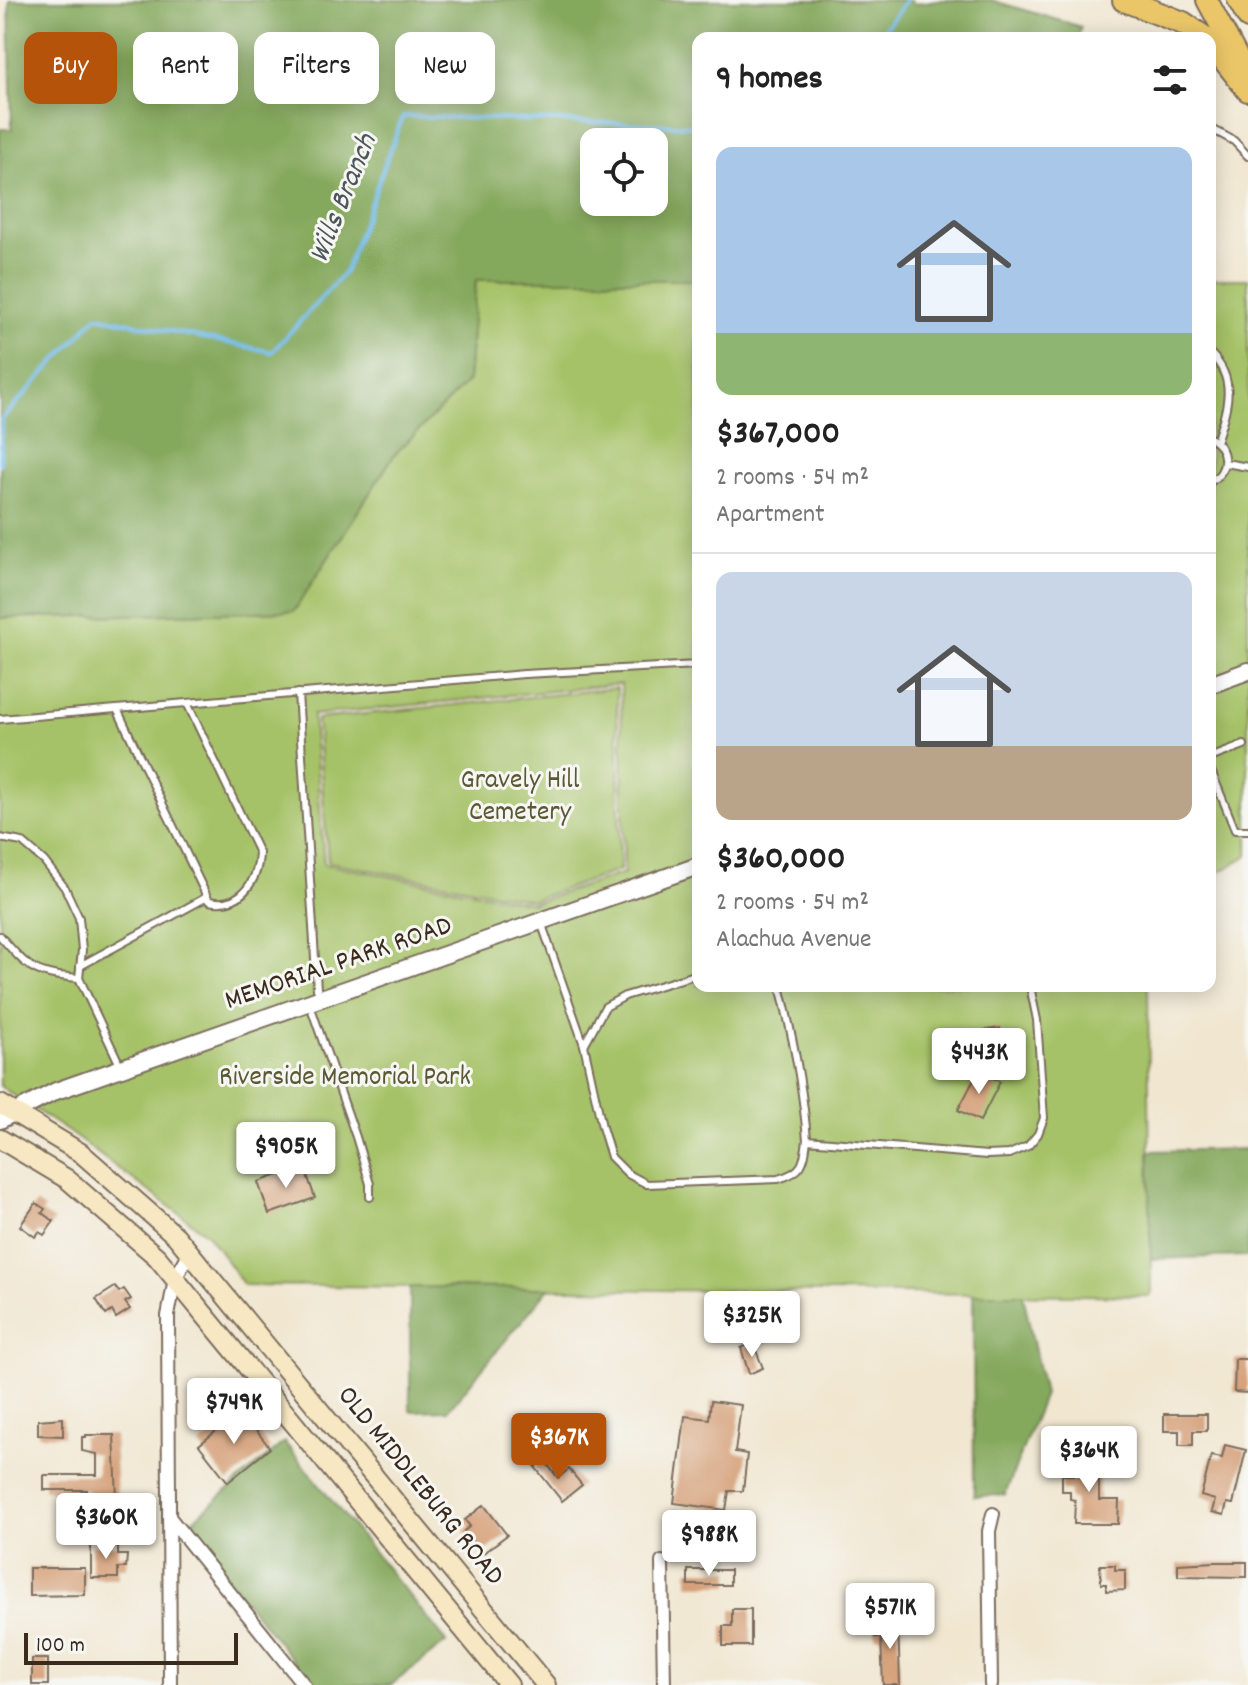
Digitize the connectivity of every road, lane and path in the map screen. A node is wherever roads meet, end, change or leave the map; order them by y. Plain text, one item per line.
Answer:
1 (1124, 0) edge
2 (1207, 0) edge
3 (1238, 0) edge
4 (1248, 18) edge
5 (1196, 32) edge
6 (1216, 50) edge
7 (1248, 77) edge
8 (1248, 90) edge
9 (1216, 131) edge
10 (1248, 156) edge
11 (1216, 360) edge
12 (1216, 434) edge
13 (1216, 443) edge
14 (1225, 463) junction
15 (1248, 467) edge
16 (1216, 478) edge
17 (692, 665) edge
18 (1248, 671) edge
19 (1216, 683) edge
20 (298, 693) junction
21 (187, 703) junction
22 (117, 709) junction
23 (0, 719) edge
24 (1244, 745) dead end
25 (1216, 756) edge
26 (1216, 783) edge
27 (1248, 830) edge
28 (0, 838) edge
29 (692, 868) edge
30 (207, 897) junction
31 (541, 922) junction
32 (0, 936) edge
33 (80, 966) junction
34 (692, 976) edge
35 (79, 978) junction
36 (781, 992) edge
37 (1031, 992) edge
38 (315, 1000) junction
39 (584, 1045) junction
40 (122, 1068) junction
41 (5, 1113) edge
42 (0, 1139) edge
43 (807, 1140) junction
44 (370, 1197) dead end
45 (190, 1252) junction
46 (175, 1279) junction
47 (373, 1475) junction
48 (352, 1494) junction
49 (993, 1514) dead end
50 (169, 1517) junction
51 (662, 1562) dead end
52 (170, 1685) edge
53 (304, 1685) edge
54 (509, 1685) edge
55 (546, 1685) edge
56 (664, 1685) edge
57 (991, 1685) edge

1 - 5 highway
2 - 7 main road
3 - 4 main road
6 - 8 highway
9 - 10 lane
11 - 12 lane
13 - 14 lane
14 - 15 lane
14 - 16 lane
17 - 20 lane
18 - 19 street
20 - 21 lane
20 - 38 lane
21 - 22 lane
21 - 30 lane
22 - 23 lane
22 - 30 lane
24 - 25 lane
26 - 27 lane
28 - 33 lane
29 - 31 street, MEMORIAL PARK ROAD
30 - 33 lane
31 - 38 street, MEMORIAL PARK ROAD
31 - 39 lane
32 - 35 lane
33 - 35 lane
34 - 39 lane
35 - 40 lane
36 - 43 lane
37 - 43 lane
38 - 40 street, MEMORIAL PARK ROAD
38 - 44 lane
39 - 43 lane
40 - 41 street, MEMORIAL PARK ROAD
41 - 45 main road, OLD MIDDLEBURG ROAD
42 - 46 main road, OLD MIDDLEBURG ROAD
45 - 46 street
45 - 47 main road, OLD MIDDLEBURG ROAD
46 - 48 main road, OLD MIDDLEBURG ROAD
46 - 50 street
47 - 48 main road
47 - 55 main road, OLD MIDDLEBURG ROAD
48 - 54 main road, OLD MIDDLEBURG ROAD
49 - 57 street
50 - 52 street
50 - 53 street
51 - 56 street

